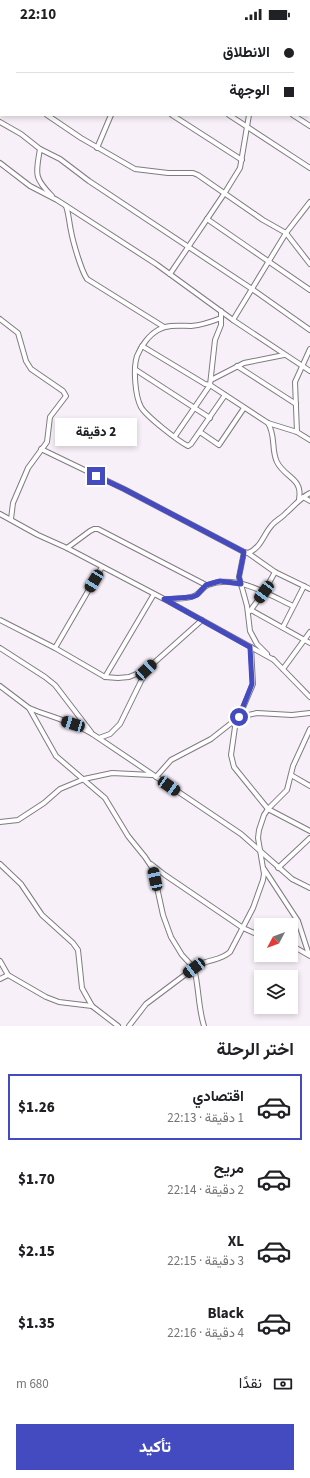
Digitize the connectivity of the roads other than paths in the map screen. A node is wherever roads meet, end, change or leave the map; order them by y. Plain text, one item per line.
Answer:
1 (49, 116) edge
2 (111, 116) edge
3 (174, 116) edge
4 (231, 116) edge
5 (249, 116) edge
6 (295, 116) edge
7 (0, 122) edge
8 (310, 126) edge
9 (248, 127) junction
10 (97, 148) junction
11 (40, 149) junction
12 (242, 160) junction
13 (0, 163) edge
14 (310, 166) edge
15 (224, 194) junction
16 (57, 200) junction
17 (310, 202) edge
18 (66, 206) junction
19 (207, 220) junction
20 (286, 233) junction
21 (189, 247) junction
22 (269, 261) junction
23 (310, 264) edge
24 (170, 274) junction
25 (252, 289) junction
26 (310, 290) edge
27 (221, 311) junction
28 (221, 318) junction
29 (0, 319) edge
30 (233, 320) junction
31 (164, 327) junction
32 (310, 330) edge
33 (142, 346) junction
34 (310, 349) edge
35 (284, 355) junction
36 (236, 366) junction
37 (303, 366) junction
38 (136, 370) junction
39 (310, 371) edge
40 (211, 380) junction
41 (210, 385) junction
42 (225, 395) junction
43 (296, 404) junction
44 (194, 408) junction
45 (244, 408) junction
46 (210, 418) junction
47 (268, 423) junction
48 (200, 432) junction
49 (297, 432) junction
50 (175, 436) junction
51 (310, 440) edge
52 (42, 449) junction
53 (310, 493) edge
54 (301, 498) junction
55 (310, 501) edge
56 (0, 514) edge
57 (11, 519) junction
58 (66, 548) junction
59 (246, 552) junction
60 (102, 567) junction
61 (275, 572) junction
62 (241, 584) junction
63 (206, 585) junction
64 (304, 586) junction
65 (310, 589) edge
66 (264, 592) junction
67 (154, 594) junction
68 (164, 599) junction
69 (293, 606) junction
70 (251, 610) junction
71 (248, 614) junction
72 (0, 620) edge
73 (202, 620) junction
74 (283, 627) junction
75 (310, 632) edge
76 (304, 639) junction
77 (310, 643) edge
78 (250, 647) junction
79 (0, 648) edge
80 (55, 648) junction
81 (274, 660) junction
82 (283, 669) junction
83 (146, 670) junction
84 (105, 677) junction
85 (0, 686) edge
86 (310, 697) edge
87 (29, 708) junction
88 (310, 713) edge
89 (237, 718) junction
90 (310, 729) edge
91 (94, 735) junction
92 (99, 738) junction
93 (291, 775) junction
94 (155, 776) junction
95 (84, 779) junction
96 (310, 786) edge
97 (268, 809) junction
98 (0, 822) edge
99 (310, 831) edge
100 (310, 838) edge
101 (261, 852) junction
102 (148, 861) junction
103 (0, 864) edge
104 (263, 867) junction
105 (278, 868) junction
106 (310, 888) edge
107 (243, 928) junction
108 (254, 933) edge
109 (298, 949) edge
110 (309, 955) edge
111 (0, 961) edge
112 (194, 968) junction
113 (8, 975) junction
114 (0, 979) edge
115 (92, 1006) junction
116 (118, 1026) edge
117 (129, 1026) edge
118 (204, 1026) edge

1 - 10 street
2 - 10 street
3 - 12 street
4 - 9 street
5 - 9 street
6 - 8 street
7 - 11 street
9 - 12 street
9 - 14 street
10 - 15 street
11 - 16 street
11 - 21 street
12 - 15 street
13 - 16 street
15 - 19 street
15 - 20 street
16 - 18 street
17 - 20 street
18 - 24 street
18 - 31 street
19 - 21 street
19 - 22 street
20 - 22 street
20 - 23 street
21 - 24 street
21 - 25 street
22 - 25 street
22 - 26 street
24 - 27 street
25 - 30 street
25 - 32 street
27 - 28 street
27 - 30 street
28 - 31 street
28 - 40 street
29 - 52 street
30 - 35 street
31 - 33 street
33 - 38 street
33 - 41 street
34 - 37 street
35 - 36 street
35 - 37 street
36 - 40 street
36 - 43 street
37 - 39 street
37 - 43 street
38 - 44 street
38 - 50 street
40 - 41 street
41 - 42 street
41 - 44 street
42 - 45 street
42 - 46 street
43 - 49 street
44 - 46 street
44 - 50 street
45 - 47 street
45 - 48 street
46 - 48 street
47 - 49 street
47 - 54 street
48 - 50 street
49 - 51 street
52 - 57 street
52 - 59 street
53 - 54 street
54 - 55 street
54 - 59 street
56 - 57 street
57 - 58 street
58 - 60 street
58 - 63 street
59 - 61 street
59 - 62 street
60 - 67 street
60 - 80 street
61 - 64 street
61 - 66 street
62 - 63 street
62 - 66 street
62 - 71 street
63 - 68 street
64 - 65 street
64 - 69 street
66 - 69 street
66 - 70 street
67 - 68 street
67 - 84 street
68 - 73 street
69 - 74 street
70 - 71 street
70 - 74 street
71 - 81 street
72 - 80 street
73 - 78 street
73 - 83 street
74 - 76 street
75 - 76 street
76 - 77 street
76 - 82 street
78 - 81 street
78 - 89 street
79 - 91 street
80 - 84 street
81 - 82 street
82 - 86 street
83 - 84 street
83 - 92 street
85 - 87 street
87 - 91 street
87 - 95 street
88 - 89 street
89 - 94 street
89 - 97 street
90 - 93 street
91 - 92 street
92 - 94 street
93 - 96 street
93 - 97 street
94 - 95 street
94 - 101 street
95 - 98 street
95 - 102 street
97 - 99 street
97 - 101 street
100 - 105 street
101 - 104 street
101 - 105 street
102 - 107 street
102 - 112 street
103 - 115 street
104 - 107 street
104 - 110 street
105 - 106 street
107 - 108 street
107 - 112 street
109 - 110 street
111 - 113 street
112 - 117 street
112 - 118 street
113 - 114 street
113 - 115 street
115 - 116 street

